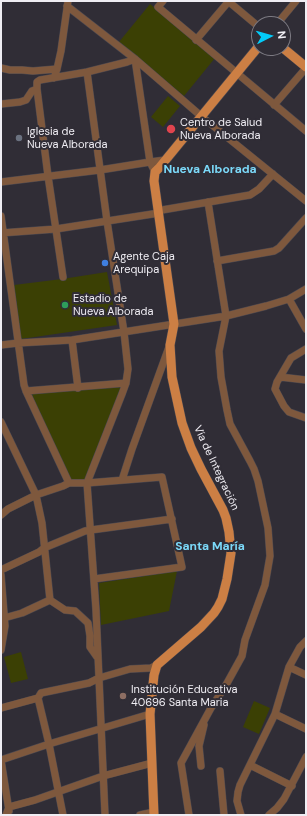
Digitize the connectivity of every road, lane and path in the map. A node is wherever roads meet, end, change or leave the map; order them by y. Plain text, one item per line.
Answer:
1 (163, 1) edge
2 (229, 1) edge
3 (296, 1) edge
4 (67, 4) edge
5 (284, 16) edge
6 (251, 20) edge
7 (196, 40) junction
8 (291, 55) edge
9 (251, 56) edge
10 (135, 59) junction
11 (1, 68) edge
12 (57, 68) junction
13 (306, 68) edge
14 (87, 72) junction
15 (236, 74) junction
16 (54, 78) junction
17 (36, 89) junction
18 (1, 104) edge
19 (274, 105) junction
20 (201, 116) junction
21 (306, 131) edge
22 (165, 160) junction
23 (150, 162) junction
24 (100, 170) junction
25 (155, 172) junction
26 (273, 174) junction
27 (48, 176) junction
28 (1, 182) edge
29 (306, 200) edge
30 (208, 202) junction
31 (159, 213) junction
32 (1, 216) edge
33 (306, 218) edge
34 (107, 221) junction
35 (56, 230) junction
36 (2, 233) edge
37 (217, 261) junction
38 (63, 277) dead end
39 (306, 289) edge
40 (289, 300) junction
41 (226, 316) junction
42 (174, 324) junction
43 (306, 330) edge
44 (124, 332) junction
45 (72, 340) junction
46 (18, 343) junction
47 (1, 345) edge
48 (170, 345) junction
49 (306, 349) edge
50 (280, 377) junction
51 (306, 380) edge
52 (126, 383) junction
53 (78, 388) junction
54 (26, 391) junction
55 (305, 416) edge
56 (1, 422) edge
57 (122, 480) junction
58 (68, 483) junction
59 (87, 483) junction
60 (36, 495) junction
61 (1, 514) edge
62 (172, 519) junction
63 (91, 530) junction
64 (44, 548) junction
65 (1, 570) edge
66 (1, 575) edge
67 (94, 579) junction
68 (50, 600) junction
69 (4, 618) junction
70 (306, 641) edge
71 (1, 645) edge
72 (98, 658) junction
73 (157, 666) junction
74 (289, 667) junction
75 (306, 675) edge
76 (99, 678) junction
77 (38, 698) junction
78 (1, 708) edge
79 (150, 714) junction
80 (276, 714) junction
81 (204, 720) junction
82 (102, 727) junction
83 (306, 729) edge
84 (49, 744) junction
85 (306, 757) edge
86 (1, 760) edge
87 (152, 763) junction
88 (250, 765) junction
89 (201, 766) dead end
90 (220, 772) dead end
91 (103, 776) junction
92 (292, 786) junction
93 (58, 792) junction
94 (9, 811) edge
95 (154, 813) edge
96 (6, 815) edge
97 (62, 815) edge
98 (105, 815) edge
99 (140, 815) edge
100 (189, 815) edge
101 (224, 815) edge
102 (241, 815) edge
103 (269, 815) edge

1 - 7 street
2 - 6 street
2 - 7 street
3 - 5 street
4 - 10 street
4 - 12 street
7 - 15 street
8 - 13 main road
9 - 15 main road
10 - 14 street
10 - 20 street
10 - 23 street
11 - 12 street
12 - 16 street
13 - 19 street
14 - 16 street
14 - 24 street
15 - 19 street
15 - 20 main road
16 - 17 street
17 - 18 street
17 - 27 street
19 - 21 street
20 - 22 main road
20 - 26 street
22 - 23 street
22 - 25 main road
23 - 24 street
23 - 25 street
24 - 27 street
24 - 34 street
25 - 31 main road, Vía de Integración
26 - 29 street
26 - 30 street
27 - 28 street
27 - 35 street
30 - 31 street
30 - 37 street
31 - 34 street
31 - 42 main road, Vía de Integración
32 - 36 street
33 - 37 street
34 - 35 street
34 - 44 street
35 - 36 street
35 - 38 street
36 - 46 street
37 - 41 street
39 - 40 street
40 - 41 street
40 - 43 street
41 - 42 street
41 - 81 street
42 - 44 street
42 - 48 main road, Vía de Integración
44 - 45 street
44 - 52 street
45 - 46 street
45 - 53 street
46 - 47 street
46 - 54 street
48 - 57 street
48 - 73 main road, Vía de Integración
49 - 50 street
50 - 51 street
50 - 55 street
52 - 53 street
52 - 59 street
53 - 54 street
54 - 58 street
56 - 60 street
57 - 59 street
57 - 62 street
58 - 59 street
58 - 60 street
59 - 63 street
60 - 61 street
60 - 64 street
62 - 63 street
62 - 67 street
63 - 64 street
63 - 67 street
64 - 65 street
64 - 68 street
66 - 69 street
67 - 72 street
68 - 69 street
68 - 72 street
69 - 71 street
70 - 74 street
72 - 76 street
73 - 76 street
73 - 79 main road
74 - 75 street
74 - 80 street
76 - 77 street
76 - 82 street
77 - 78 street
77 - 84 street
79 - 82 street
79 - 87 main road
80 - 83 street
80 - 88 street
81 - 89 street
81 - 100 street
82 - 84 street
82 - 91 street
84 - 86 street
84 - 93 street
85 - 92 street
86 - 94 street
87 - 91 street
87 - 95 main road
88 - 92 street
88 - 102 street
90 - 101 street
91 - 93 street
91 - 98 street
92 - 103 street
93 - 94 street
93 - 97 street
94 - 96 street
95 - 99 street

